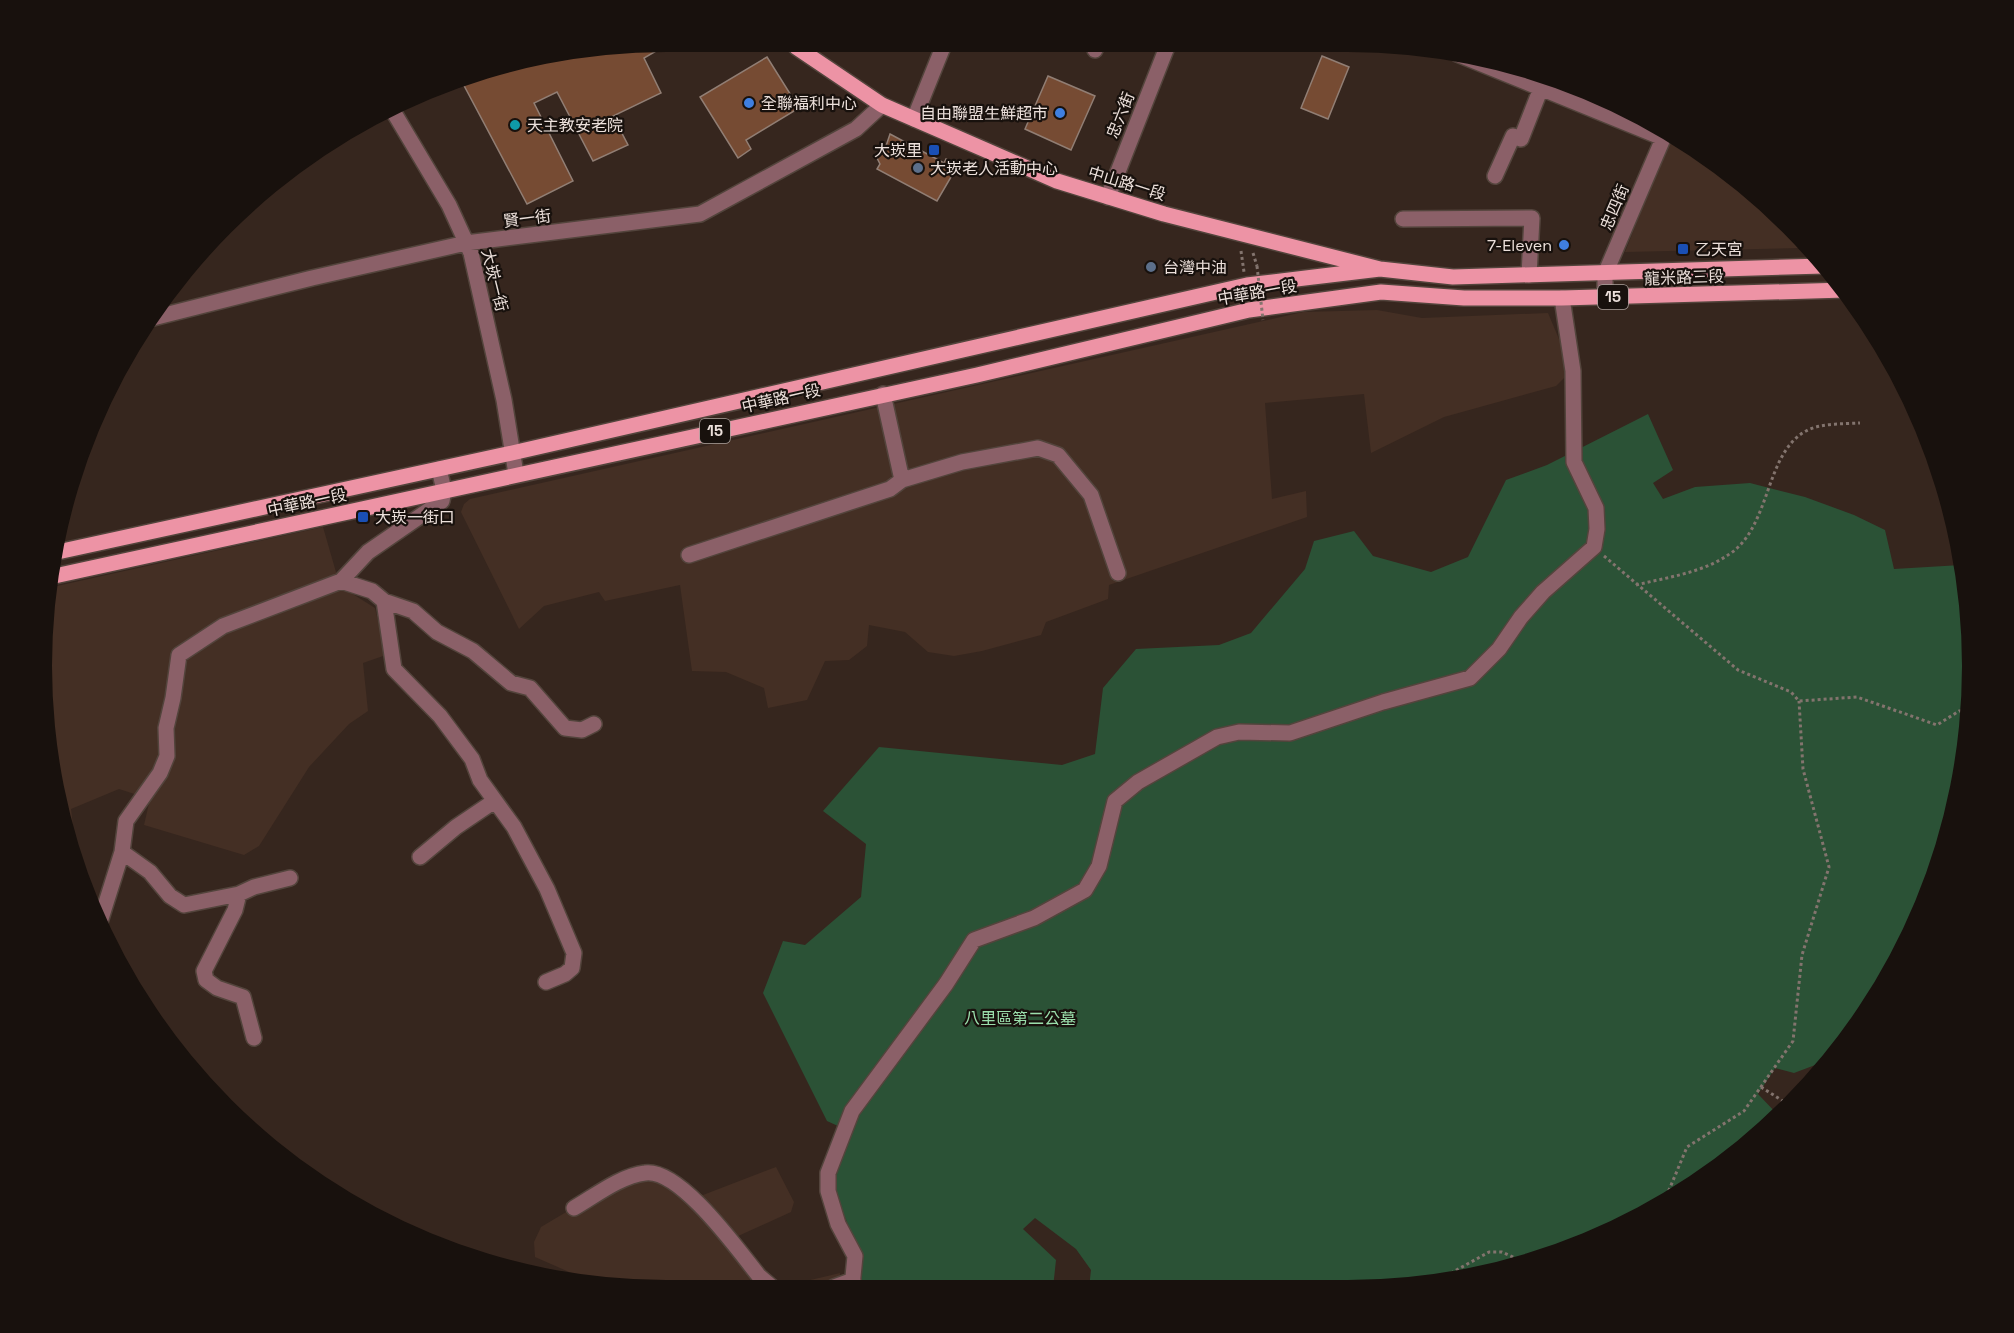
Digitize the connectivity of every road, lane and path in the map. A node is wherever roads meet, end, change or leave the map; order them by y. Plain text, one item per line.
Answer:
1 (803, 52) edge
2 (941, 52) edge
3 (1165, 52) edge
4 (1500, 72) edge
5 (1541, 88) junction
6 (882, 105) junction
7 (396, 116) edge
8 (914, 119) junction
9 (1637, 125) edge
10 (1662, 140) edge
11 (1496, 176) dead end
12 (1108, 197) junction
13 (1403, 219) dead end
14 (466, 243) junction
15 (1813, 266) edge
16 (1380, 269) junction
17 (1605, 274) junction
18 (1528, 275) junction
19 (1247, 285) junction
20 (1833, 290) edge
21 (1381, 292) junction
22 (1605, 297) junction
23 (1562, 298) junction
24 (163, 316) edge
25 (1263, 320) dead end
26 (883, 394) junction
27 (1860, 423) dead end
28 (512, 453) junction
29 (439, 469) junction
30 (516, 474) junction
31 (902, 480) junction
32 (444, 490) junction
33 (1594, 547) junction
34 (63, 551) edge
35 (689, 555) dead end
36 (1118, 573) dead end
37 (60, 575) edge
38 (341, 580) junction
39 (1636, 585) junction
40 (384, 601) junction
41 (1799, 701) junction
42 (1960, 711) edge
43 (594, 724) dead end
44 (494, 802) junction
45 (122, 852) junction
46 (420, 858) dead end
47 (290, 878) dead end
48 (239, 894) junction
49 (104, 911) edge
50 (546, 982) dead end
51 (255, 1038) dead end
52 (1761, 1087) junction
53 (1782, 1101) edge
54 (1670, 1189) edge
55 (574, 1208) dead end
56 (1514, 1258) edge
57 (1455, 1271) edge
58 (764, 1280) edge
59 (852, 1280) edge

1 - 6 main road, 中山路一段
2 - 8 street
3 - 12 street, 忠六街
4 - 5 street
5 - 9 street
5 - 11 street
6 - 8 main road, 中山路一段
6 - 14 street, 賢一街
7 - 14 street, 大崁一街
8 - 12 main road, 中山路一段
10 - 17 street, 忠四街
12 - 16 main road, 中山路一段
13 - 18 street
14 - 24 street, 賢一街
14 - 28 street, 大崁一街
15 - 17 main road, 龍米路三段 / 15
16 - 18 main road, 龍米路三段 / 15
16 - 19 main road, 中華路一段 / 15
16 - 21 main road
17 - 18 main road, 龍米路三段 / 15
17 - 22 street, 忠四街
19 - 25 path, bridge
19 - 28 main road, 中華路一段 / 15
20 - 22 main road, 龍米路三段 / 15
21 - 23 main road, 龍米路三段 / 15
21 - 26 main road, 中華路一段 / 15
22 - 23 main road, 龍米路三段 / 15
23 - 33 street
26 - 30 main road, 中華路一段 / 15
26 - 31 street
27 - 39 path
28 - 29 main road, 中華路一段 / 15
28 - 30 street, 大崁一街
29 - 32 street
29 - 34 main road, 中華路一段 / 15
30 - 32 main road, 中華路一段 / 15
31 - 35 street
31 - 36 street
32 - 37 main road, 中華路一段 / 15
32 - 38 street
33 - 39 path
33 - 59 street
38 - 40 street
38 - 45 street
39 - 41 path
40 - 43 street
40 - 44 street
41 - 42 path
41 - 52 path
44 - 46 street
44 - 50 street
45 - 48 street
45 - 49 street
47 - 48 street
48 - 51 street
52 - 53 path
52 - 54 path
55 - 58 street
56 - 57 path

